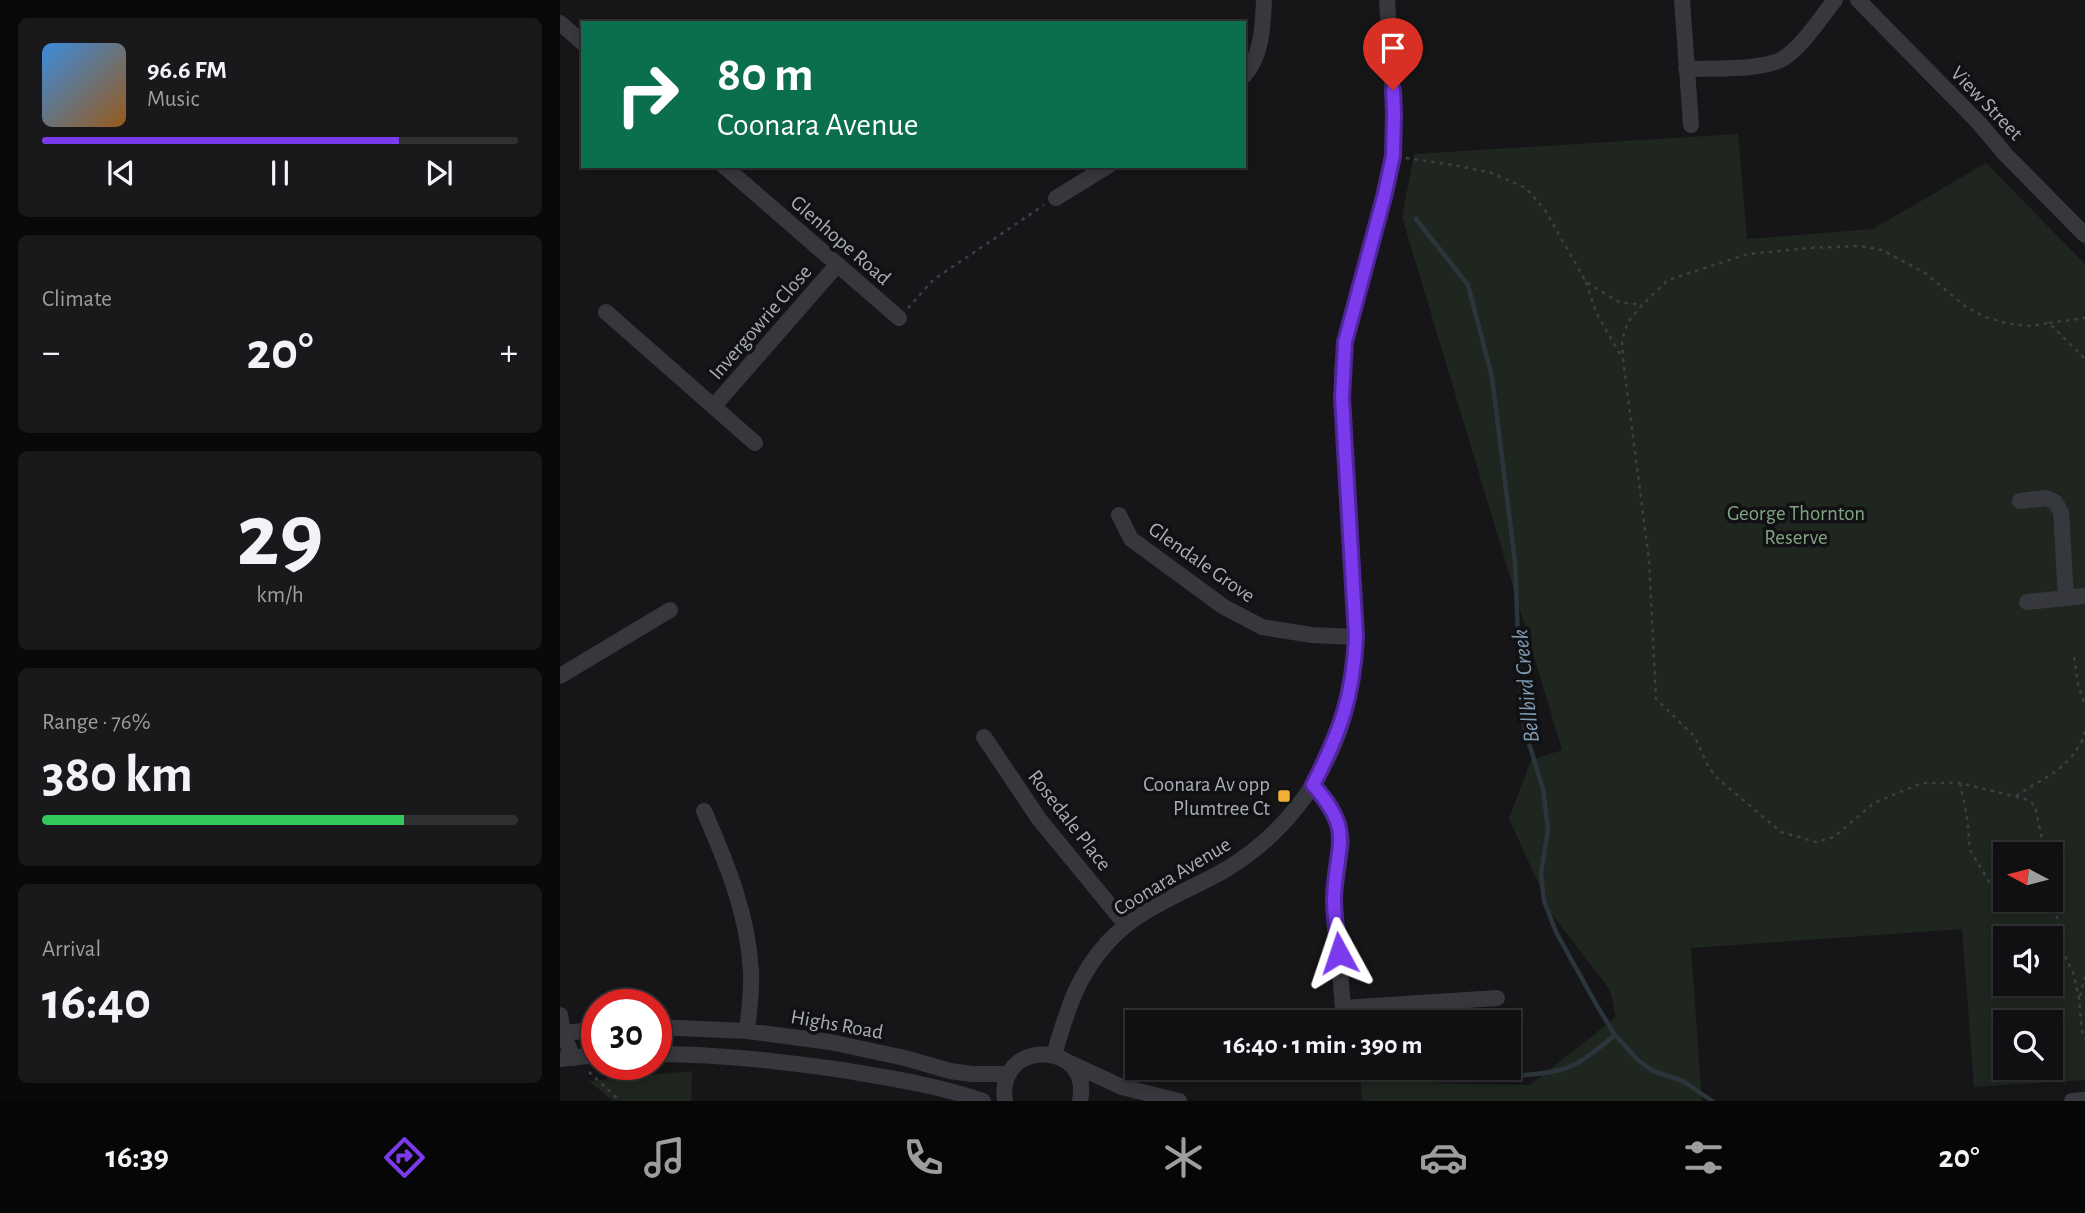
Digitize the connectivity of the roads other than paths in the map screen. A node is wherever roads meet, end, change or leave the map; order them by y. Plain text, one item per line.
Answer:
1 (1264, 0) edge
2 (1387, 0) edge
3 (1682, 0) edge
4 (1835, 0) edge
5 (1858, 0) edge
6 (560, 23) edge
7 (581, 41) edge
8 (1686, 69) junction
9 (1246, 74) edge
10 (1691, 125) dead end
11 (726, 168) edge
12 (1105, 168) edge
13 (1056, 198) road end
14 (2085, 235) edge
15 (837, 265) junction
16 (606, 312) dead end
17 (900, 318) road end
18 (714, 406) junction
19 (755, 443) dead end
20 (2020, 501) dead end
21 (1119, 515) dead end
22 (2085, 596) edge
23 (2066, 598) junction
24 (2027, 602) dead end
25 (670, 610) dead end
26 (1356, 637) junction
27 (560, 676) edge
28 (984, 737) dead end
29 (1313, 785) junction
30 (704, 811) dead end
31 (1126, 925) junction
32 (1497, 998) dead end
33 (1343, 1010) edge
34 (1388, 1010) edge
35 (560, 1015) edge
36 (672, 1028) edge
37 (581, 1031) edge
38 (747, 1031) junction
39 (562, 1033) edge
40 (672, 1054) edge
41 (567, 1058) edge
42 (1062, 1059) junction
43 (1009, 1074) junction
44 (2085, 1100) edge
45 (983, 1101) edge
46 (1005, 1101) edge
47 (1080, 1101) edge
48 (1179, 1101) edge
49 (2072, 1101) edge

1 - 9 street
2 - 26 street, Coonara Avenue
3 - 8 street
4 - 8 street
5 - 14 street, View Street
6 - 7 street
8 - 10 street
11 - 15 street, Glenhope Road
12 - 13 street
15 - 17 street, Glenhope Road
15 - 18 street, Invergowrie Close
16 - 18 street, Invergowrie Close
18 - 19 street, Invergowrie Close
20 - 23 street
21 - 26 street, Glendale Grove
22 - 23 street
23 - 24 street
25 - 27 street
26 - 29 street, Coonara Avenue
28 - 31 street, Rosedale Place
29 - 31 street, Coonara Avenue
29 - 33 street
30 - 38 street
31 - 42 street, Coonara Avenue
32 - 34 street
35 - 39 street
36 - 38 street, Highs Road
37 - 39 street
38 - 43 street, Highs Road
39 - 41 street
40 - 45 street, Highs Road
42 - 43 street
42 - 47 street
42 - 48 street
43 - 46 street
44 - 49 street

